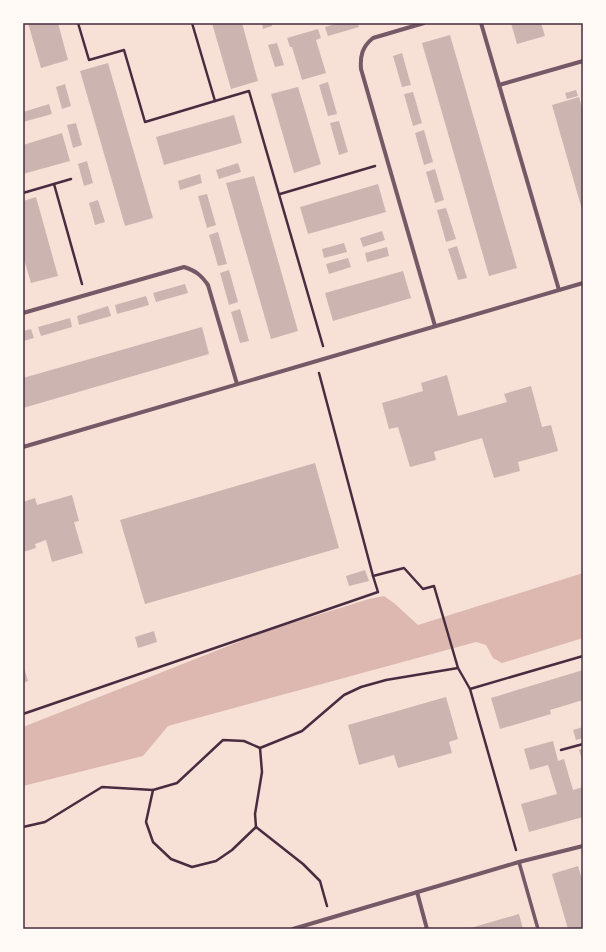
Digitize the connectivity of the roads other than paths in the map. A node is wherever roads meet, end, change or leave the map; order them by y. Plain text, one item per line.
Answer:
1 (424, 23) edge
2 (481, 23) edge
3 (583, 61) edge
4 (499, 85) junction
5 (583, 283) edge
6 (559, 290) junction
7 (23, 313) edge
8 (435, 326) junction
9 (237, 384) junction
10 (23, 447) edge
11 (583, 846) edge
12 (519, 862) junction
13 (417, 892) junction
14 (293, 929) edge
15 (427, 929) edge
16 (538, 929) edge

1 - 8 street
2 - 4 street
3 - 4 street
4 - 6 street
5 - 6 street
6 - 8 street
7 - 9 street
8 - 9 street
9 - 10 street
11 - 12 street
12 - 13 street
12 - 16 street
13 - 14 street
13 - 15 street

